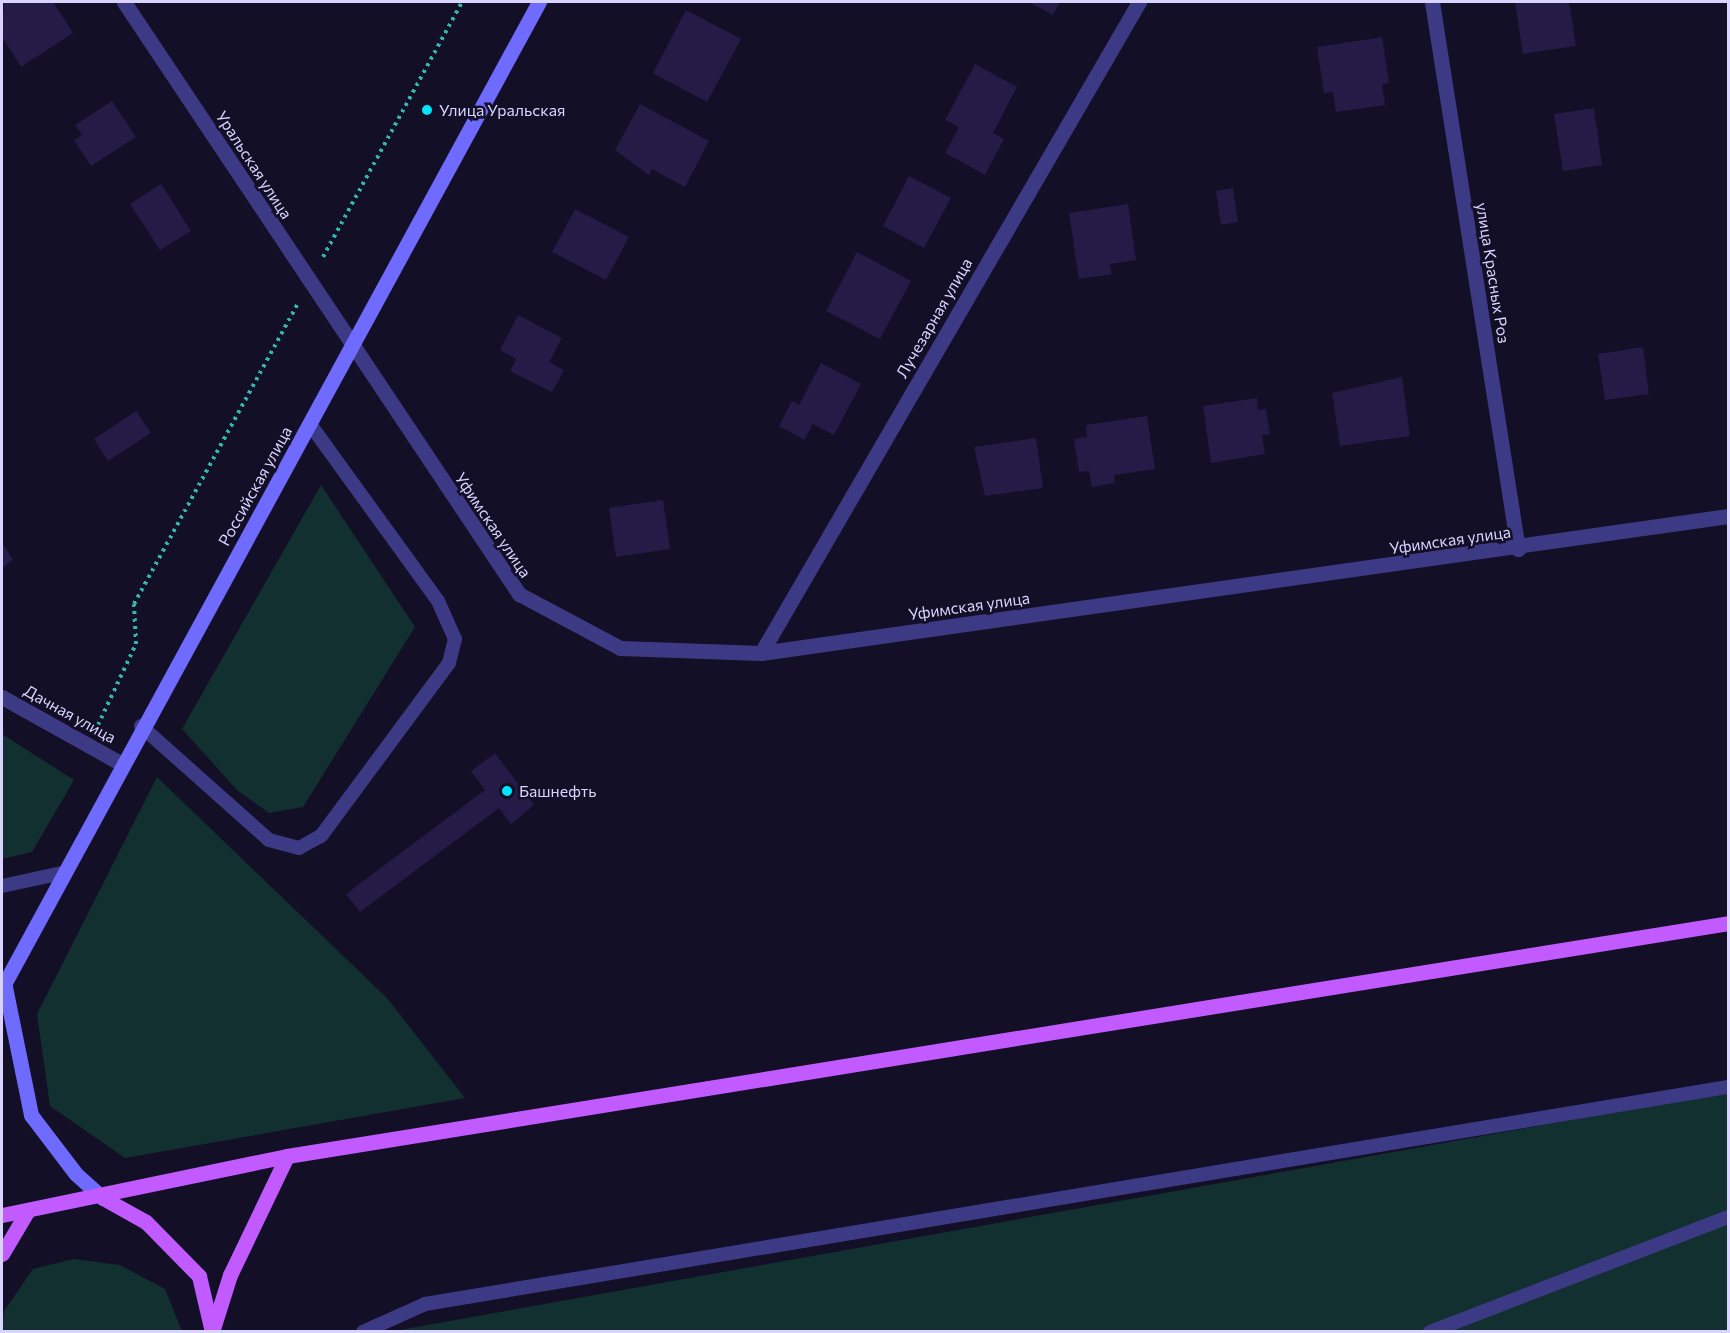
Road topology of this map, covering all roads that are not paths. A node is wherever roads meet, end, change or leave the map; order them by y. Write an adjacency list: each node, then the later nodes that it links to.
1 (124, 2): 5 (street, Уральская улица)
2 (539, 2): 5 (main road, Российская улица)
3 (1139, 2): 9 (street, Лучезарная улица)
4 (1432, 2): 8 (street, улица Красных Роз)
5 (352, 349): 6 (main road, Российская улица); 9 (street, Уфимская улица)
6 (310, 424): 11 (main road, Российская улица); 11 (lane)
7 (1728, 516): 8 (street, Уфимская улица)
8 (1518, 549): 9 (street, Уфимская улица)
9 (761, 653)
10 (2, 697): 12 (street, Дачная улица)
11 (141, 726): 12 (main road, Российская улица)
12 (120, 763): 13 (main road, Российская улица)
13 (62, 873): 14 (lane); 16 (main road, Российская улица)
14 (2, 886)
15 (1728, 923): 18 (main road)
16 (3, 985): 19 (main road)
17 (1728, 1086): 25 (lane)
18 (286, 1156): 19 (main road); 24 (main road)
19 (103, 1198): 20 (main road); 24 (main road)
20 (28, 1210): 21 (main road); 23 (main road)
21 (2, 1215)
22 (1728, 1217): 26 (lane)
23 (2, 1254)
24 (212, 1332)
25 (363, 1332)
26 (1430, 1332)

